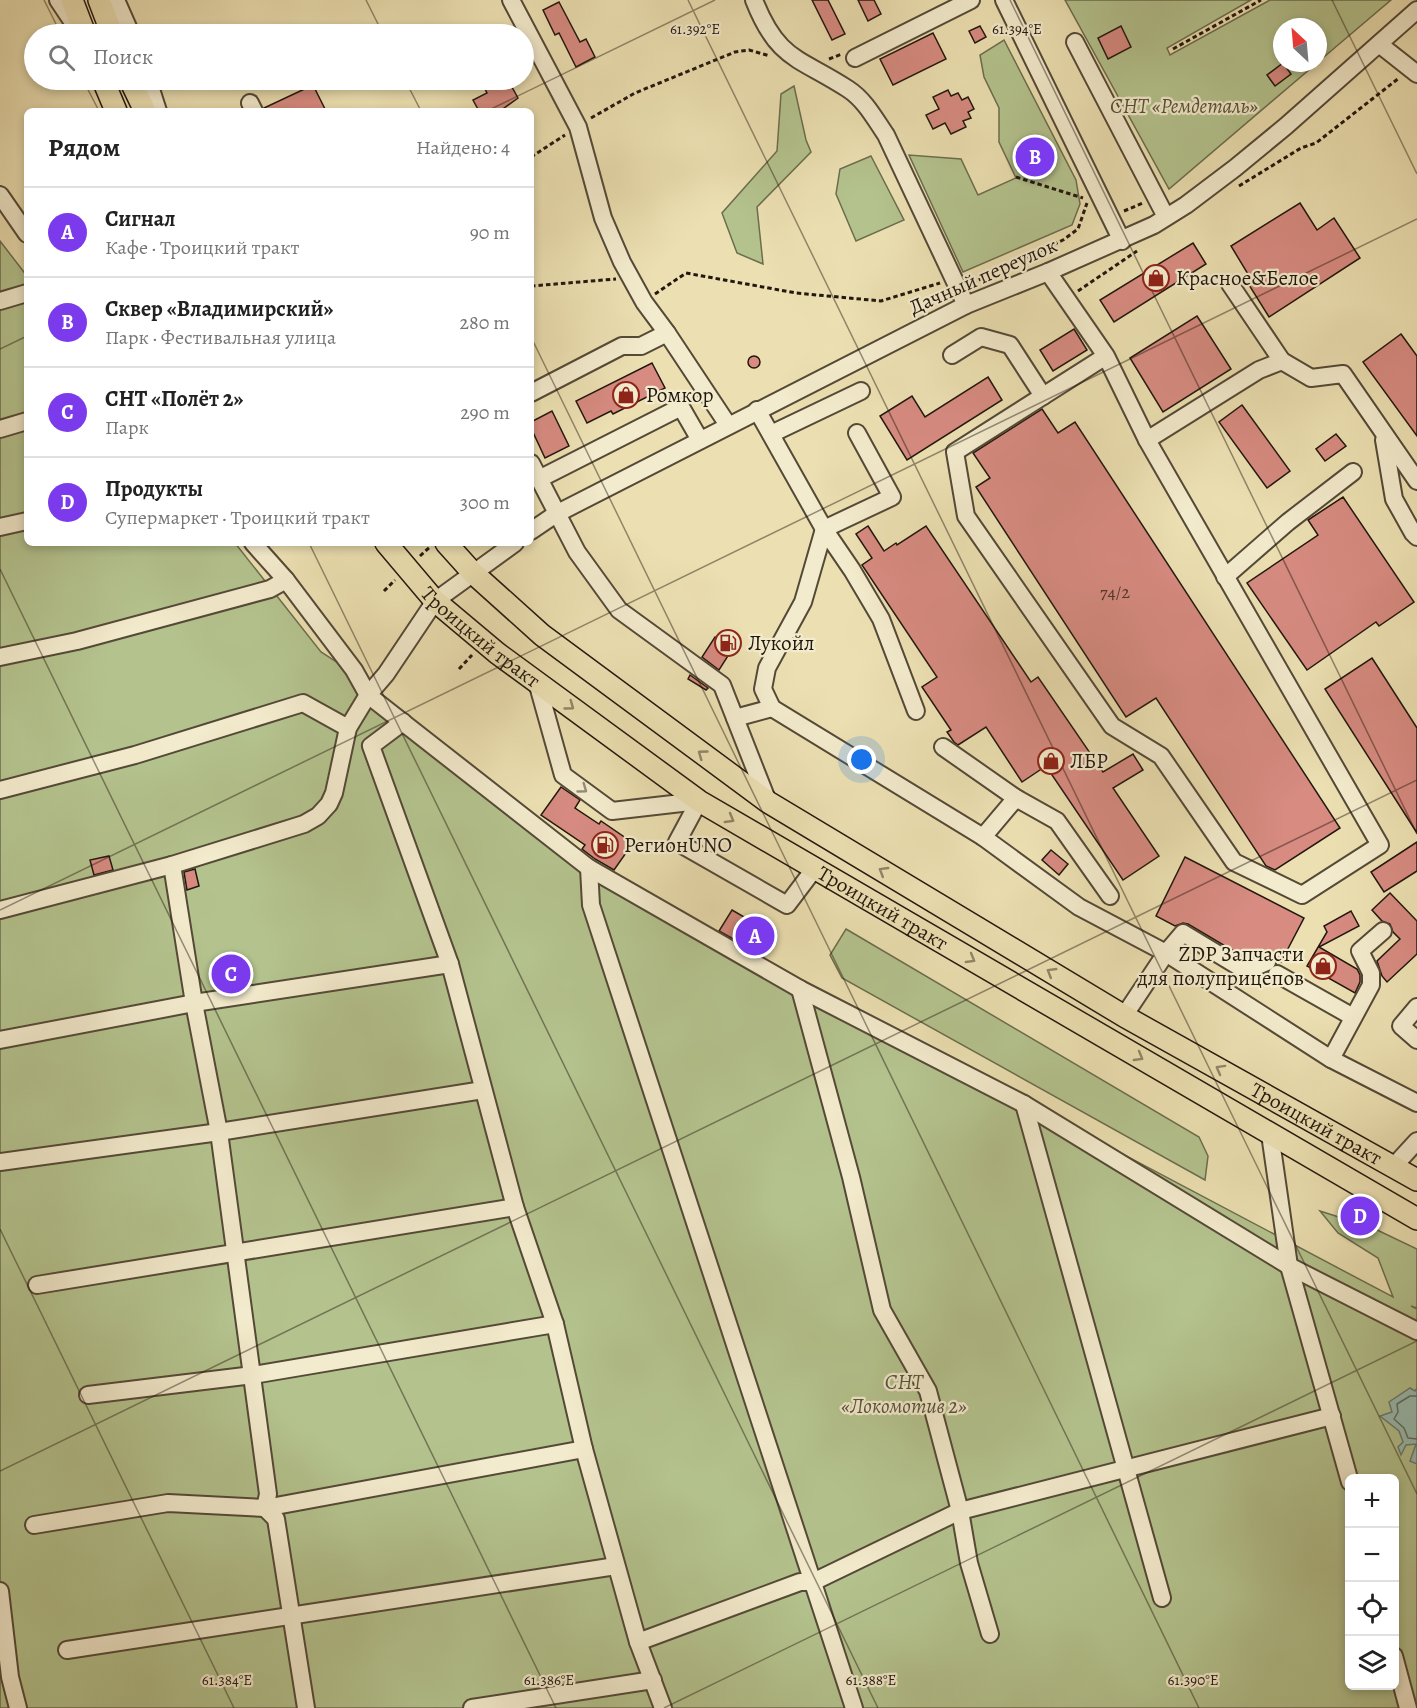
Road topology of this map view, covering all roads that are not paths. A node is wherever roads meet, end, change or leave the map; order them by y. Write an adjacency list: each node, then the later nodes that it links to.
1 (58, 0): 10 (street)
2 (72, 0): 11 (main road)
3 (99, 0): 12 (main road)
4 (116, 0): 13 (street)
5 (511, 0): 14 (street)
6 (754, 0): 34 (street)
7 (971, 0): 18 (street)
8 (1004, 0): 29 (street)
9 (1417, 9): 17 (street, Дачный переулок)
10 (76, 24)
11 (80, 24)
12 (108, 24)
13 (127, 24)
14 (524, 24)
15 (1075, 42): 27 (street)
16 (534, 44): 35 (street)
17 (1379, 44): 19 (street); 27 (street, Дачный переулок)
18 (849, 56)
19 (1417, 74)
20 (107, 90): 23 (main road)
21 (135, 90): 24 (main road)
22 (151, 90): 25 (street)
23 (115, 108)
24 (144, 108)
25 (157, 108)
26 (0, 195): 28 (street)
27 (1166, 218): 29 (street, Дачный переулок)
28 (24, 230)
29 (1122, 241): 30 (street, Дачный переулок)
30 (1048, 273): 34 (street, Дачный переулок); 37 (street)
31 (1230, 284): 38 (street)
32 (24, 294): 33 (street)
33 (0, 301)
34 (966, 304): 42 (street, Дачный переулок)
35 (667, 333): 40 (street); 44 (street)
36 (952, 355): 41 (street)
37 (1106, 356): 41 (street); 50 (street)
38 (1282, 361): 48 (street); 50 (street)
39 (861, 390): 47 (street)
40 (534, 391)
41 (1043, 396): 66 (street)
42 (757, 410): 44 (street, Дачный переулок); 47 (street)
43 (24, 422): 45 (street)
44 (728, 425): 49 (street, Дачный переулок)
45 (0, 429)
46 (857, 433): 59 (street)
47 (771, 434): 59 (street)
48 (1383, 434): 54 (street); 60 (street)
49 (700, 440): 53 (street); 55 (street, Дачный переулок)
50 (1148, 440): 66 (street)
51 (534, 470): 53 (street)
52 (1353, 472): 66 (street)
53 (539, 479): 55 (street)
54 (1417, 481)
55 (556, 514): 57 (street, Дачный переулок); 74 (street)
56 (24, 522): 58 (street)
57 (534, 523)
58 (0, 527)
59 (824, 529): 72 (street); 73 (street)
60 (1417, 537)
61 (256, 546): 67 (street)
62 (389, 546): 68 (main road, Троицкий тракт)
63 (449, 546): 65 (main road, Троицкий тракт)
64 (511, 546): 65 (street)
65 (473, 573): 68 (street); 81 (main road, Троицкий тракт, one-way to 65)
66 (1225, 577)
67 (286, 580): 69 (street); 71 (street)
68 (435, 601): 70 (main road, Троицкий тракт); 71 (street)
69 (0, 657)
70 (537, 682): 80 (main road, Троицкий тракт, one-way to 80); 80 (street, one-way to 80)
71 (368, 695): 75 (street); 76 (street)
72 (772, 708): 74 (street); 82 (street)
73 (916, 711)
74 (735, 718): 81 (street)
75 (403, 722): 84 (street); 90 (street)
76 (348, 729): 78 (street); 83 (street)
77 (943, 747): 79 (street)
78 (0, 790)
79 (1016, 798): 82 (street); 86 (street)
80 (699, 801): 85 (main road, Троицкий тракт, one-way to 85); 85 (street)
81 (768, 802): 94 (main road, Троицкий тракт, one-way to 81)
82 (983, 837): 89 (street)
83 (172, 865): 87 (street); 92 (street)
84 (589, 868): 91 (street); 125 (street)
85 (815, 868): 103 (main road, Троицкий тракт, one-way to 103)
86 (1110, 896)
87 (0, 910)
88 (1383, 931): 95 (street)
89 (1166, 953): 94 (street); 95 (street); 98 (street)
90 (450, 964): 92 (street); 99 (street)
91 (800, 989): 101 (street); 122 (street)
92 (194, 1003): 96 (street); 102 (street)
93 (1417, 1007): 97 (street)
94 (1124, 1016): 106 (main road, Троицкий тракт, one-way to 94)
95 (1353, 1017): 98 (street)
96 (0, 1040)
97 (1417, 1040)
98 (1331, 1059): 100 (street)
99 (483, 1090): 102 (street); 108 (street)
100 (1417, 1103)
101 (1024, 1104): 111 (street); 119 (street)
102 (219, 1132): 105 (street); 110 (street)
103 (1270, 1134): 109 (main road, Троицкий тракт); 111 (street)
104 (1417, 1141): 106 (street)
105 (0, 1162)
106 (1394, 1167): 107 (main road, Троицкий тракт)
107 (1417, 1180)
108 (514, 1207): 110 (street); 113 (street)
109 (1417, 1219)
110 (235, 1252): 112 (street); 115 (street)
111 (1289, 1266): 114 (street); 117 (street)
112 (37, 1285)
113 (555, 1324): 115 (street); 118 (street)
114 (1417, 1331)
115 (253, 1375): 116 (street); 121 (street)
116 (88, 1395)
117 (1332, 1416): 119 (street); 120 (street)
118 (584, 1449): 121 (street); 124 (street)
119 (1126, 1470): 122 (street); 127 (street)
120 (1348, 1474)
121 (265, 1508): 123 (street); 128 (street)
122 (960, 1511): 125 (street); 129 (street)
123 (34, 1525)
124 (616, 1566): 128 (street); 130 (street)
125 (813, 1582): 130 (street); 138 (street)
126 (0, 1591): 134 (street)
127 (1162, 1598)
128 (292, 1616): 131 (street); 135 (street)
129 (990, 1634)
130 (638, 1642): 133 (street)
131 (67, 1650)
132 (1399, 1672): 139 (street)
133 (653, 1680): 136 (street); 137 (street)
134 (18, 1708)
135 (306, 1708)
136 (472, 1708)
137 (663, 1708)
138 (854, 1708)
139 (1408, 1708)

